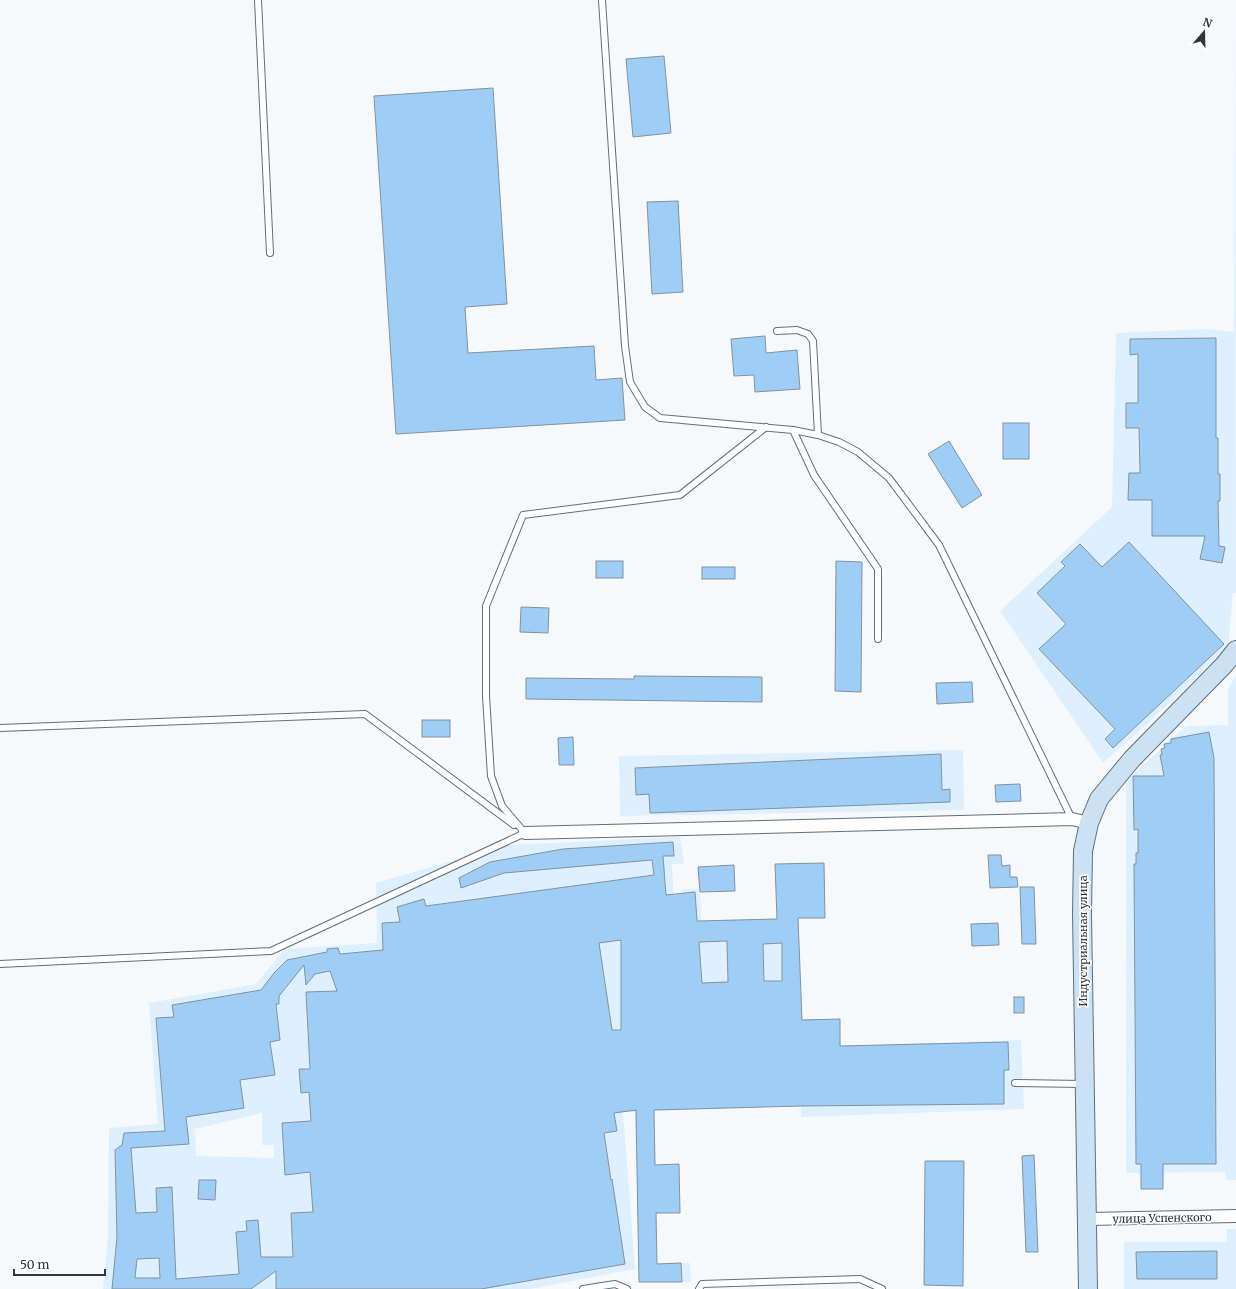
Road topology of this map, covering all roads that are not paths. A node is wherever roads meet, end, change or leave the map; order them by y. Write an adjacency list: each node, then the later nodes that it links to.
1 (258, 0): 3 (lane)
2 (602, 0): 5 (lane)
3 (270, 253)
4 (777, 331): 7 (lane)
5 (766, 427): 6 (lane); 12 (lane)
6 (793, 430): 7 (lane); 8 (lane)
7 (818, 435): 11 (lane)
8 (878, 639)
9 (1236, 650): 11 (street, Индустриальная улица)
10 (0, 728): 12 (lane)
11 (1080, 821): 12 (street); 15 (street, Индустриальная улица)
12 (525, 833): 13 (lane)
13 (0, 964)
14 (1015, 1084): 15 (lane)
15 (1085, 1084): 17 (street, Индустриальная улица)
16 (1236, 1216): 17 (street, улица Успенского)
17 (1088, 1219): 22 (street, Индустриальная улица)
18 (583, 1289): 19 (lane)
19 (627, 1289)
20 (699, 1289): 21 (lane)
21 (882, 1289)
22 (1088, 1289)

